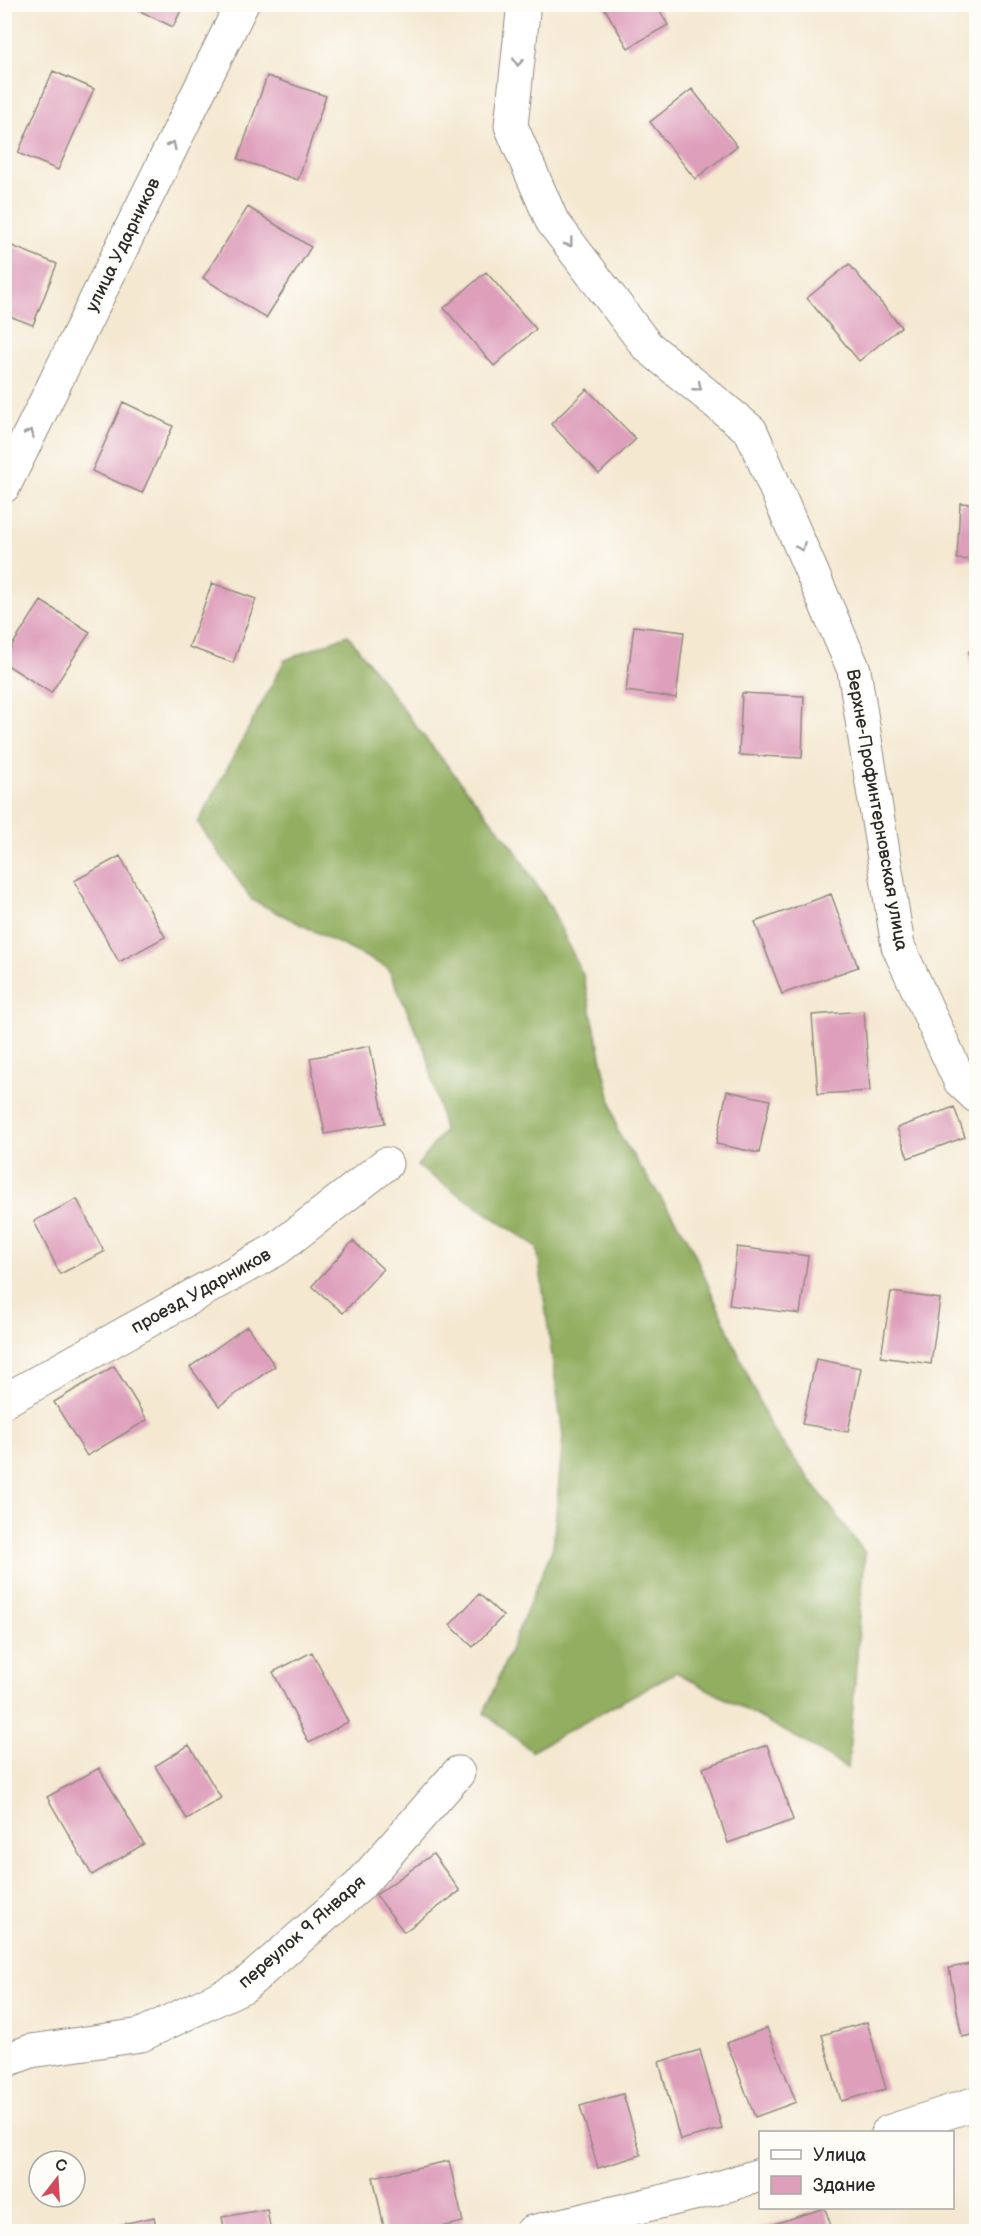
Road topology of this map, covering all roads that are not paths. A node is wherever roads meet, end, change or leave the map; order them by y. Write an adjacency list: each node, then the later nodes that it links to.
1 (242, 4): 3 (street, улица Ударников, one-way to 1)
2 (521, 4): 4 (street, Верхне-Профинтерновская улица, one-way to 4)
3 (4, 486)
4 (976, 1096)
5 (386, 1164): 6 (street, проезд Ударников)
6 (4, 1401)
7 (458, 1773): 8 (street, переулок 9 Января)
8 (4, 2061)
9 (976, 2103): 10 (street)
10 (894, 2131)
11 (759, 2175): 12 (street)
12 (532, 2232)

